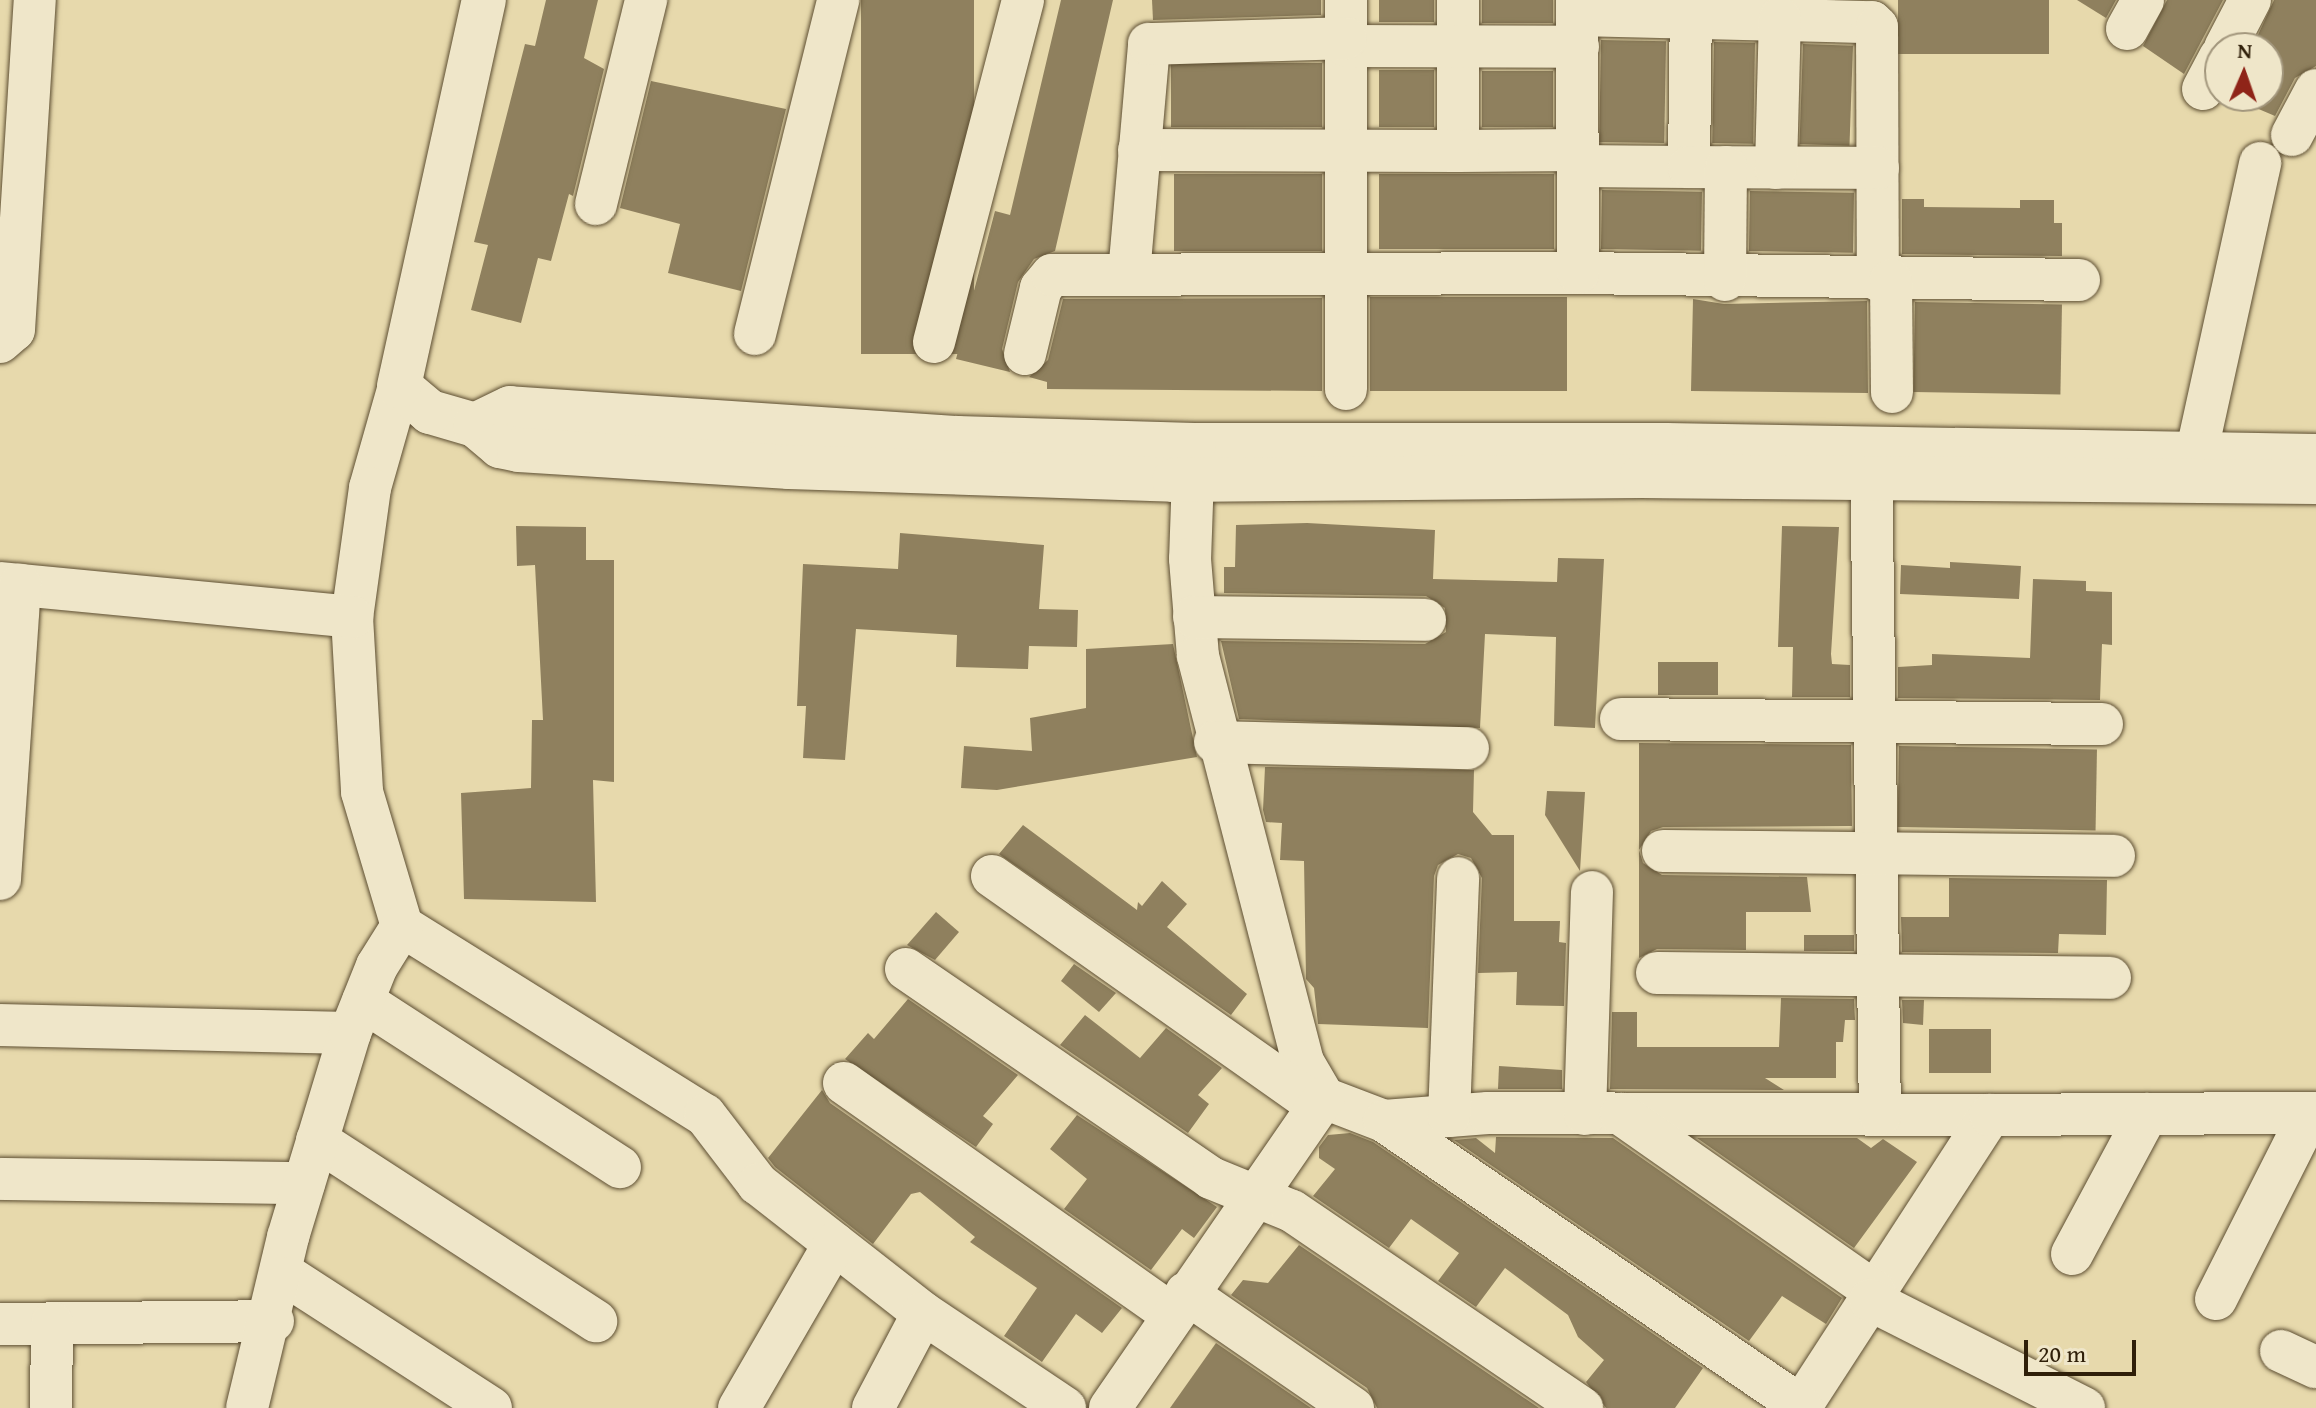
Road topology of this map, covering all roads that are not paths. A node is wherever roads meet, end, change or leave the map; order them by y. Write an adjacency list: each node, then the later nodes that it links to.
1 (35, 0): 14 (street)
2 (484, 0): 36 (street)
3 (646, 0): 25 (street)
4 (838, 0): 32 (street)
5 (1023, 0): 34 (street)
6 (1458, 0): 13 (street)
7 (2250, 0): 12 (street)
8 (1691, 9): 9 (street); 10 (street); 22 (street)
9 (1805, 12): 23 (street); 24 (street)
10 (1577, 21): 13 (street); 20 (street)
11 (1346, 28): 13 (street); 17 (street); 18 (street)
12 (2233, 32)
13 (1458, 46): 19 (street)
14 (16, 52): 33 (street)
15 (2316, 90): 16 (street)
16 (2292, 135)
17 (1346, 148): 18 (street); 19 (street); 26 (street)
18 (1139, 150): 28 (street)
19 (1458, 151): 20 (street)
20 (1578, 158): 22 (street); 27 (street)
21 (2260, 163): 39 (street)
22 (1708, 167): 23 (street); 29 (street)
23 (1776, 168): 24 (street)
24 (1878, 168): 30 (street)
25 (596, 204)
26 (1346, 273): 27 (street); 28 (street); 37 (street)
27 (1578, 273): 29 (street)
28 (1129, 274): 35 (street)
29 (1725, 280): 30 (street)
30 (1884, 280): 31 (street); 38 (street)
31 (2079, 280)
32 (755, 334)
33 (0, 342)
34 (934, 342)
35 (1025, 354)
36 (399, 386): 41 (street); 44 (street)
37 (1346, 389)
38 (1892, 392)
39 (2196, 455): 40 (street); 42 (street)
40 (2315, 457): 42 (street)
41 (1193, 462): 42 (street); 45 (street)
42 (1871, 463): 48 (street)
43 (10, 584): 44 (street); 57 (street)
44 (352, 617): 59 (street)
45 (1194, 617): 46 (street); 50 (street)
46 (1425, 620)
47 (1621, 719): 48 (street)
48 (1875, 721): 49 (street); 53 (street)
49 (2102, 724)
50 (1215, 742): 51 (street); 67 (street)
51 (1468, 748)
52 (1663, 851): 53 (street)
53 (1877, 854): 54 (street); 62 (street)
54 (2114, 856)
55 (992, 876): 67 (street)
56 (1458, 878): 73 (street)
57 (0, 879)
58 (1592, 892): 69 (street)
59 (402, 926): 64 (street); 80 (street)
60 (906, 969): 79 (street)
61 (1657, 973): 62 (street)
62 (1878, 977): 63 (street); 71 (street)
63 (2110, 978)
64 (356, 1017): 65 (street); 75 (street); 76 (street)
65 (0, 1025)
66 (844, 1083): 85 (street)
67 (1321, 1102): 74 (street); 79 (street)
68 (2313, 1113): 70 (street); 84 (street)
69 (1603, 1114): 71 (street); 73 (street); 83 (street)
70 (2147, 1114): 72 (street); 81 (street)
71 (1880, 1115): 72 (street)
72 (1990, 1115): 83 (street)
73 (1449, 1116): 74 (street)
74 (1384, 1121): 93 (street)
75 (317, 1140): 78 (street); 88 (street)
76 (620, 1167)
77 (0, 1179): 78 (street)
78 (304, 1183): 82 (street)
79 (1252, 1194): 85 (street); 101 (street)
80 (834, 1244): 86 (street); 96 (street)
81 (2072, 1254)
82 (281, 1272): 87 (street); 95 (street)
83 (1873, 1296): 93 (street); 102 (street)
84 (2216, 1299)
85 (1179, 1304): 99 (street); 100 (street)
86 (923, 1313): 91 (street); 97 (street)
87 (273, 1321): 89 (street); 92 (street)
88 (596, 1321)
89 (52, 1323): 90 (street); 94 (street)
90 (0, 1324)
91 (1020, 1395): 98 (street)
92 (249, 1407)
93 (1800, 1407)
94 (51, 1408)
95 (491, 1408)
96 (739, 1408)
97 (873, 1408)
98 (1065, 1408)
99 (1110, 1408)
100 (1353, 1408)
101 (1582, 1408)
102 (2084, 1408)

